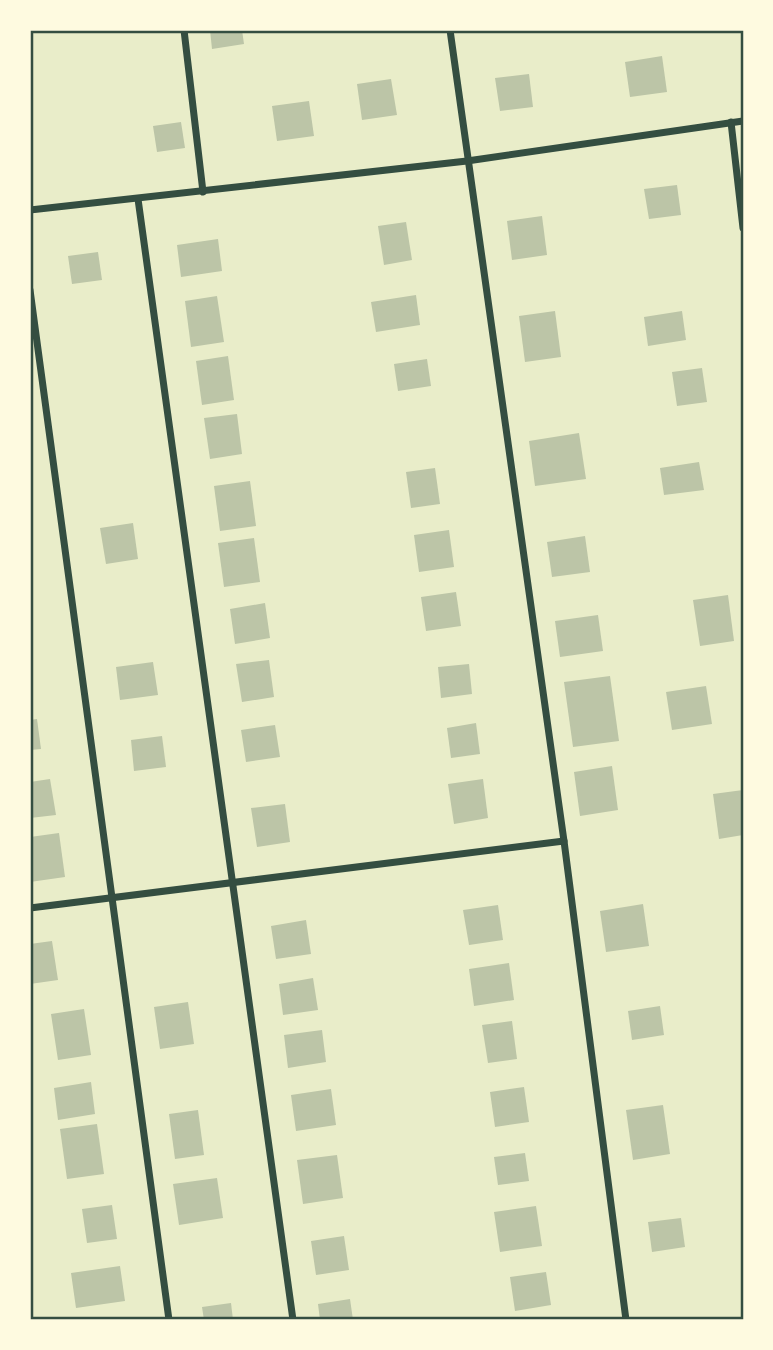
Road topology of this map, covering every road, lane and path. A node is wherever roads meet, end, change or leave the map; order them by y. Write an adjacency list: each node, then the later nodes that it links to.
1 (184, 30): 6 (street)
2 (450, 30): 5 (street)
3 (743, 121): 4 (street)
4 (731, 122): 5 (street); 9 (street)
5 (467, 161): 6 (street); 11 (street)
6 (203, 192): 7 (street)
7 (138, 199): 8 (street); 12 (street)
8 (30, 210)
9 (743, 228)
10 (30, 290): 13 (street)
11 (564, 841): 12 (street); 17 (street)
12 (233, 883): 13 (street); 16 (street)
13 (112, 898): 14 (street); 15 (street)
14 (30, 908)
15 (169, 1320)
16 (293, 1320)
17 (626, 1320)

